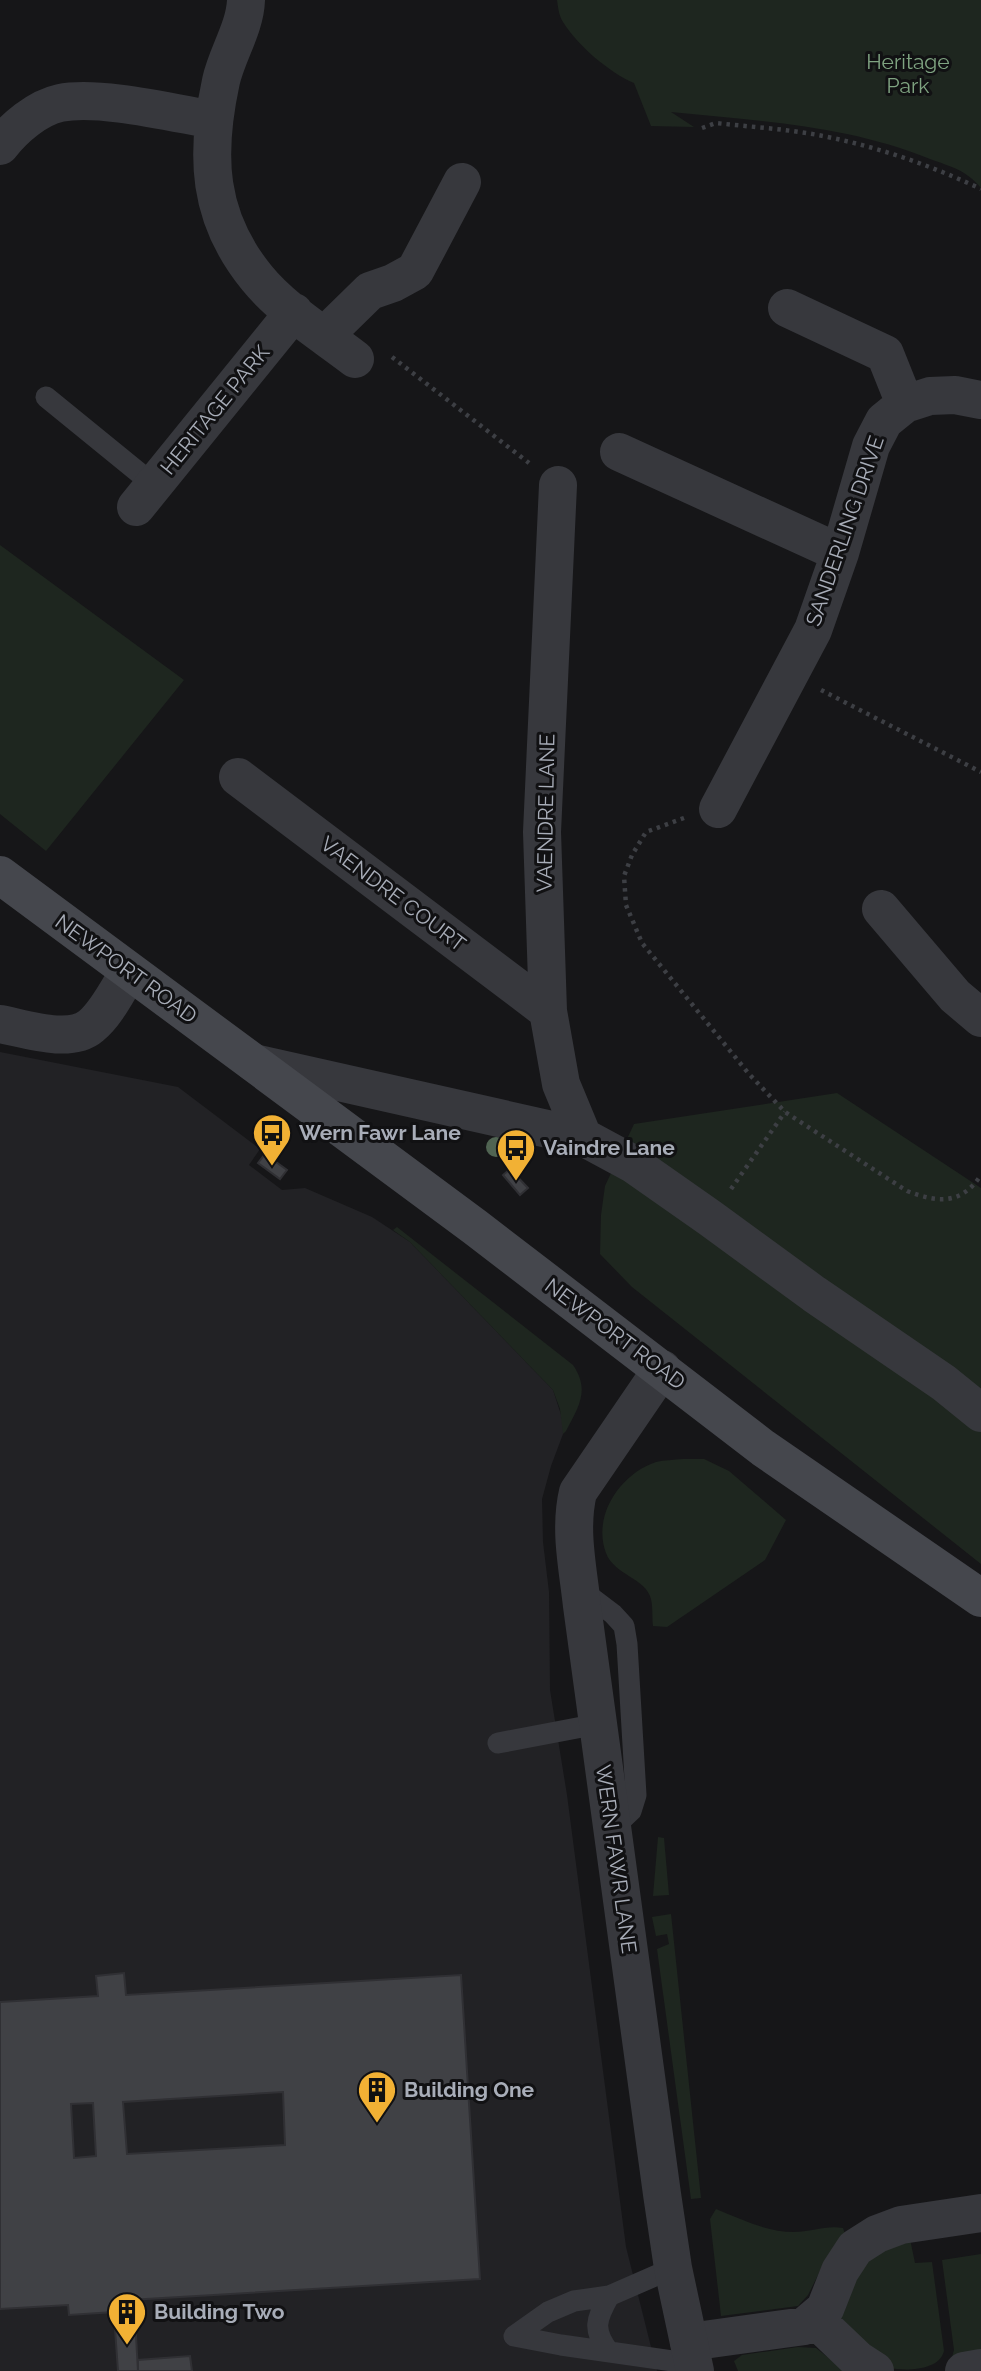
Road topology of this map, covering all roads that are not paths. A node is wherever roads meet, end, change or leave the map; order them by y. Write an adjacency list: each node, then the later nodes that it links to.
1 (246, 0): 2 (street)
2 (214, 120): 3 (street); 6 (street)
3 (1, 143)
4 (462, 182): 7 (street)
5 (787, 307): 11 (street)
6 (294, 312): 7 (street); 14 (street, HERITAGE PARK)
7 (332, 327): 8 (street)
8 (355, 359)
9 (46, 397): 14 (lane)
10 (981, 400): 11 (street)
11 (905, 404): 15 (street, SANDERLING DRIVE)
12 (619, 452): 15 (street)
13 (558, 485): 21 (street, VAENDRE LANE)
14 (145, 496)
15 (841, 553): 17 (street, SANDERLING DRIVE)
16 (238, 777): 21 (street, VAENDRE COURT)
17 (719, 809)
18 (0, 875): 20 (main road, NEWPORT ROAD)
19 (881, 909): 22 (street)
20 (129, 972): 23 (street); 24 (main road, NEWPORT ROAD)
21 (548, 1012): 25 (street, VAENDRE LANE)
22 (981, 1018)
23 (0, 1024)
24 (254, 1063): 25 (street, NEWPORT ROAD); 26 (main road, NEWPORT ROAD)
25 (583, 1137): 27 (street, NEWPORT ROAD)
26 (662, 1369): 28 (street, WERN FAWR LANE); 29 (main road, NEWPORT ROAD)
27 (981, 1413)
28 (580, 1589): 30 (street, WERN FAWR LANE); 32 (lane)
29 (981, 1598)
30 (598, 1724): 31 (lane); 32 (street, WERN FAWR LANE)
31 (498, 1743)
32 (612, 1829): 34 (street, WERN FAWR LANE)
33 (981, 2213): 36 (street)
34 (673, 2268): 35 (lane); 38 (street, WERN FAWR LANE)
35 (609, 2296): 37 (lane); 37 (lane)
36 (815, 2319): 38 (street); 40 (street)
37 (609, 2352): 38 (lane)
38 (693, 2359)
39 (981, 2368): 41 (street)
40 (875, 2371)
41 (964, 2371)

